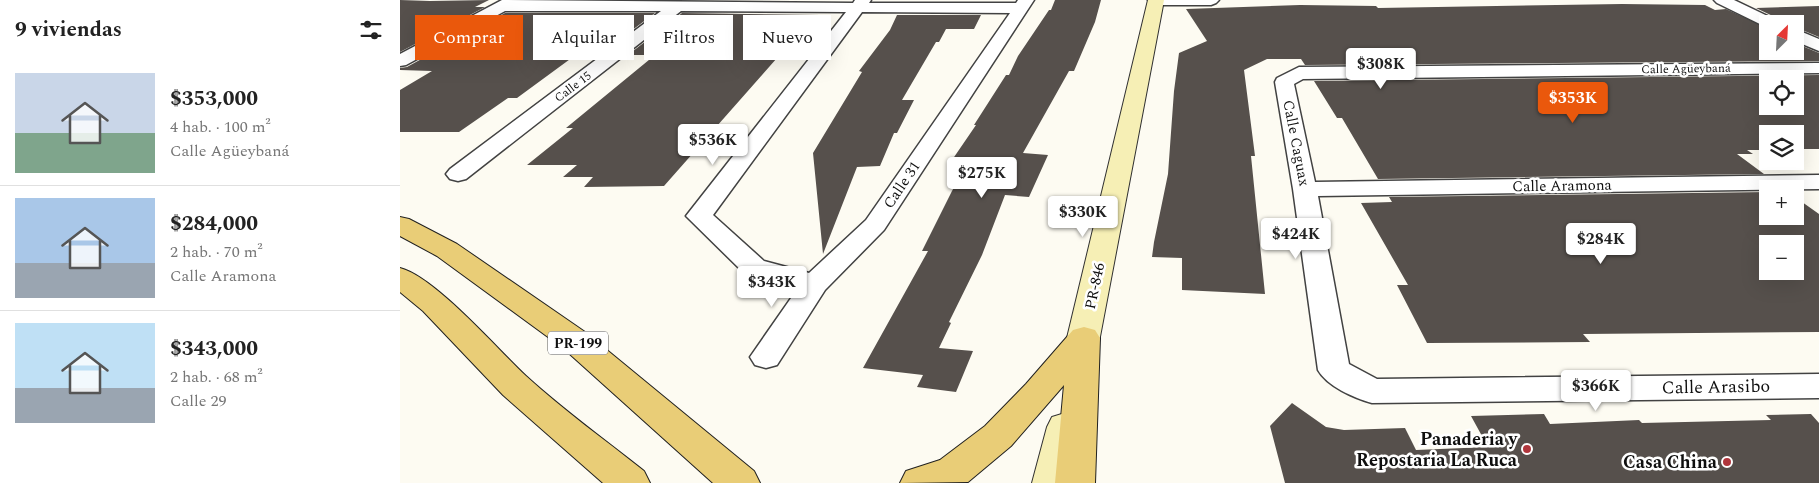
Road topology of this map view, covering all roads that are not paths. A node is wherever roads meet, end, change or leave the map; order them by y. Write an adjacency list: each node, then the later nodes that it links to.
1 (1156, 0): 2 (street); 20 (street, PR-846 / PR-846)
2 (1211, 0)
3 (1722, 0): 8 (street)
4 (508, 3): 5 (street); 11 (street)
5 (683, 3): 6 (street); 14 (street, Calle 15)
6 (861, 3): 7 (street); 19 (street)
7 (1024, 4): 19 (street, Calle 31)
8 (1759, 18)
9 (1804, 38): 10 (street)
10 (1819, 46)
11 (400, 61)
12 (1819, 68): 13 (street, Calle Agüeybaná)
13 (1284, 82): 16 (street, Calle Caguax)
14 (458, 174)
15 (1819, 182): 16 (street, Calle Aramona)
16 (1305, 189): 23 (street, Calle Caguax)
17 (400, 225): 25 (main road, PR-199)
18 (400, 277): 24 (main road)
19 (816, 284): 21 (street, Calle 31)
20 (1084, 338): 26 (main road); 27 (street, PR-846 / PR-846); 28 (main road)
21 (766, 358)
22 (1819, 386): 23 (street, Calle Arasibo)
23 (1372, 391)
24 (630, 483)
25 (740, 483)
26 (920, 483)
27 (1052, 483)
28 (1075, 483)

